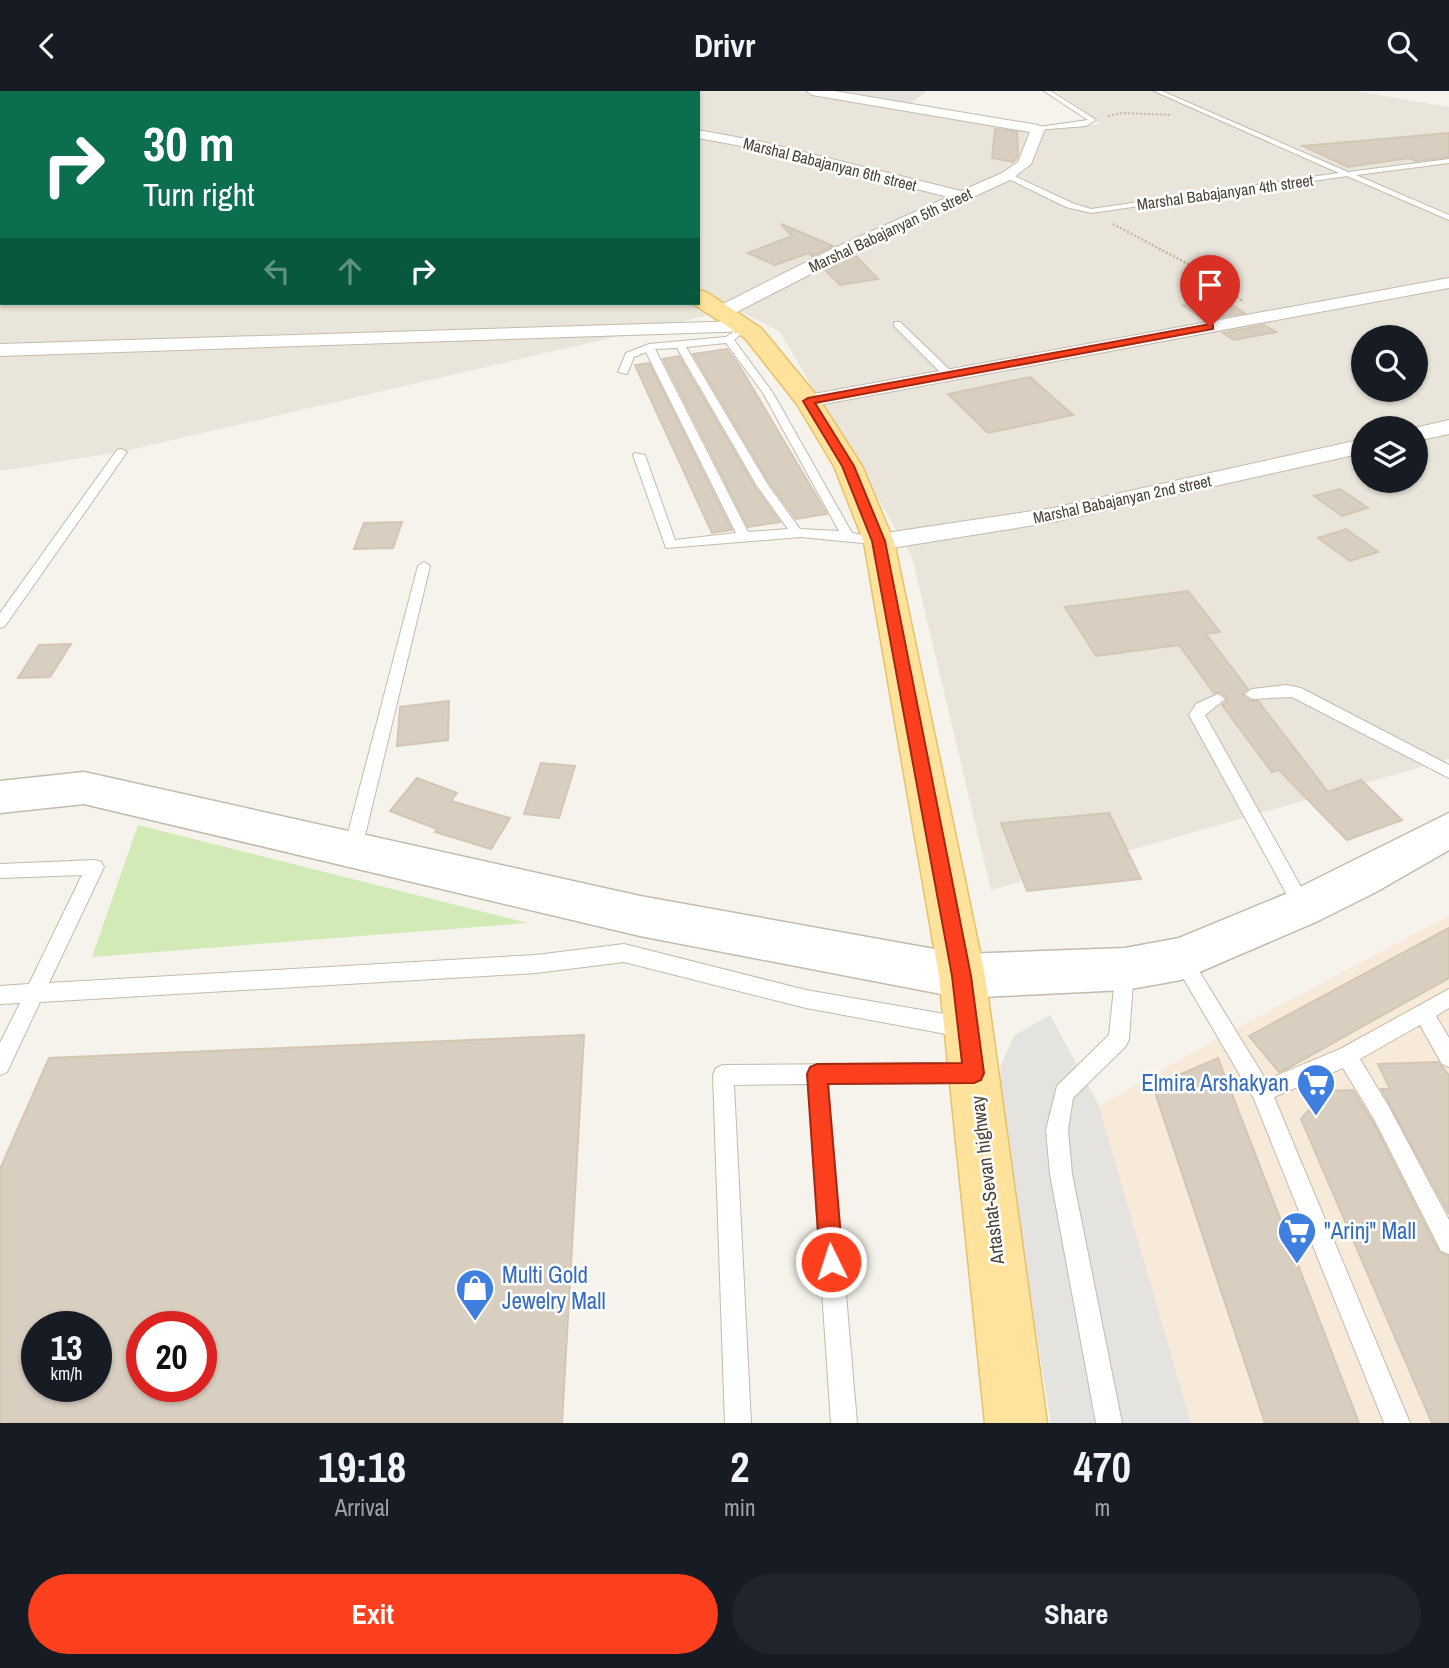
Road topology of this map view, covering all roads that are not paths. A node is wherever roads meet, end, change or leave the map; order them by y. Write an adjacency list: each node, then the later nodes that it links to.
1 (812, 91): 4 (street)
2 (1047, 91): 4 (lane)
3 (1157, 91): 7 (lane)
4 (1038, 129): 8 (street, Marshal Babajanyan 5th street)
5 (700, 134): 9 (street, Marshal Babajanyan 6th street)
6 (1449, 161): 7 (lane, Marshal Babajanyan 4th street)
7 (1353, 175): 8 (lane, Marshal Babajanyan 4th street); 10 (lane)
8 (1007, 176): 9 (street, Marshal Babajanyan 5th street)
9 (961, 196): 12 (street, Marshal Babajanyan 5th street)
10 (1449, 218)
11 (1449, 283): 18 (street)
12 (723, 319): 14 (lane); 16 (street); 19 (main road, Artashat-Sevan highway); 26 (lane)
13 (897, 324): 18 (lane)
14 (680, 345): 15 (lane); 25 (lane)
15 (649, 347): 17 (lane); 27 (lane)
16 (0, 351)
17 (623, 372)
18 (949, 375): 19 (street)
19 (808, 401): 28 (main road, Artashat-Sevan highway)
20 (1449, 427): 21 (street)
21 (1428, 431)
22 (1351, 449): 28 (street, Marshal Babajanyan 2nd street)
23 (121, 451): 30 (lane)
24 (639, 455): 27 (lane)
25 (797, 533): 26 (lane); 27 (lane)
26 (846, 533): 28 (lane)
27 (743, 535)
28 (879, 541): 41 (main road, Artashat-Sevan highway)
29 (424, 566): 36 (lane)
30 (0, 623)
31 (1252, 694): 33 (lane)
32 (1218, 699): 38 (lane)
33 (1449, 772)
34 (0, 797): 36 (street)
35 (1449, 830): 38 (street)
36 (353, 848): 41 (street)
37 (0, 871): 42 (lane)
38 (1303, 908): 39 (street)
39 (1181, 959): 40 (street); 51 (lane)
40 (1125, 969): 41 (street); 56 (lane)
41 (962, 976): 46 (main road, Artashat-Sevan highway)
42 (34, 993): 43 (lane); 46 (lane); 49 (lane)
43 (0, 995)
44 (1449, 998): 45 (lane)
45 (1424, 1013): 47 (lane); 48 (lane)
46 (971, 1051): 50 (lane); 55 (main road, Artashat-Sevan highway)
47 (1347, 1056): 51 (lane); 52 (lane)
48 (1449, 1058)
49 (0, 1065)
50 (817, 1074): 53 (lane); 54 (lane)
51 (1262, 1092): 57 (lane)
52 (1449, 1243)
53 (738, 1423)
54 (844, 1423)
55 (1016, 1423)
56 (1109, 1423)
57 (1397, 1423)

